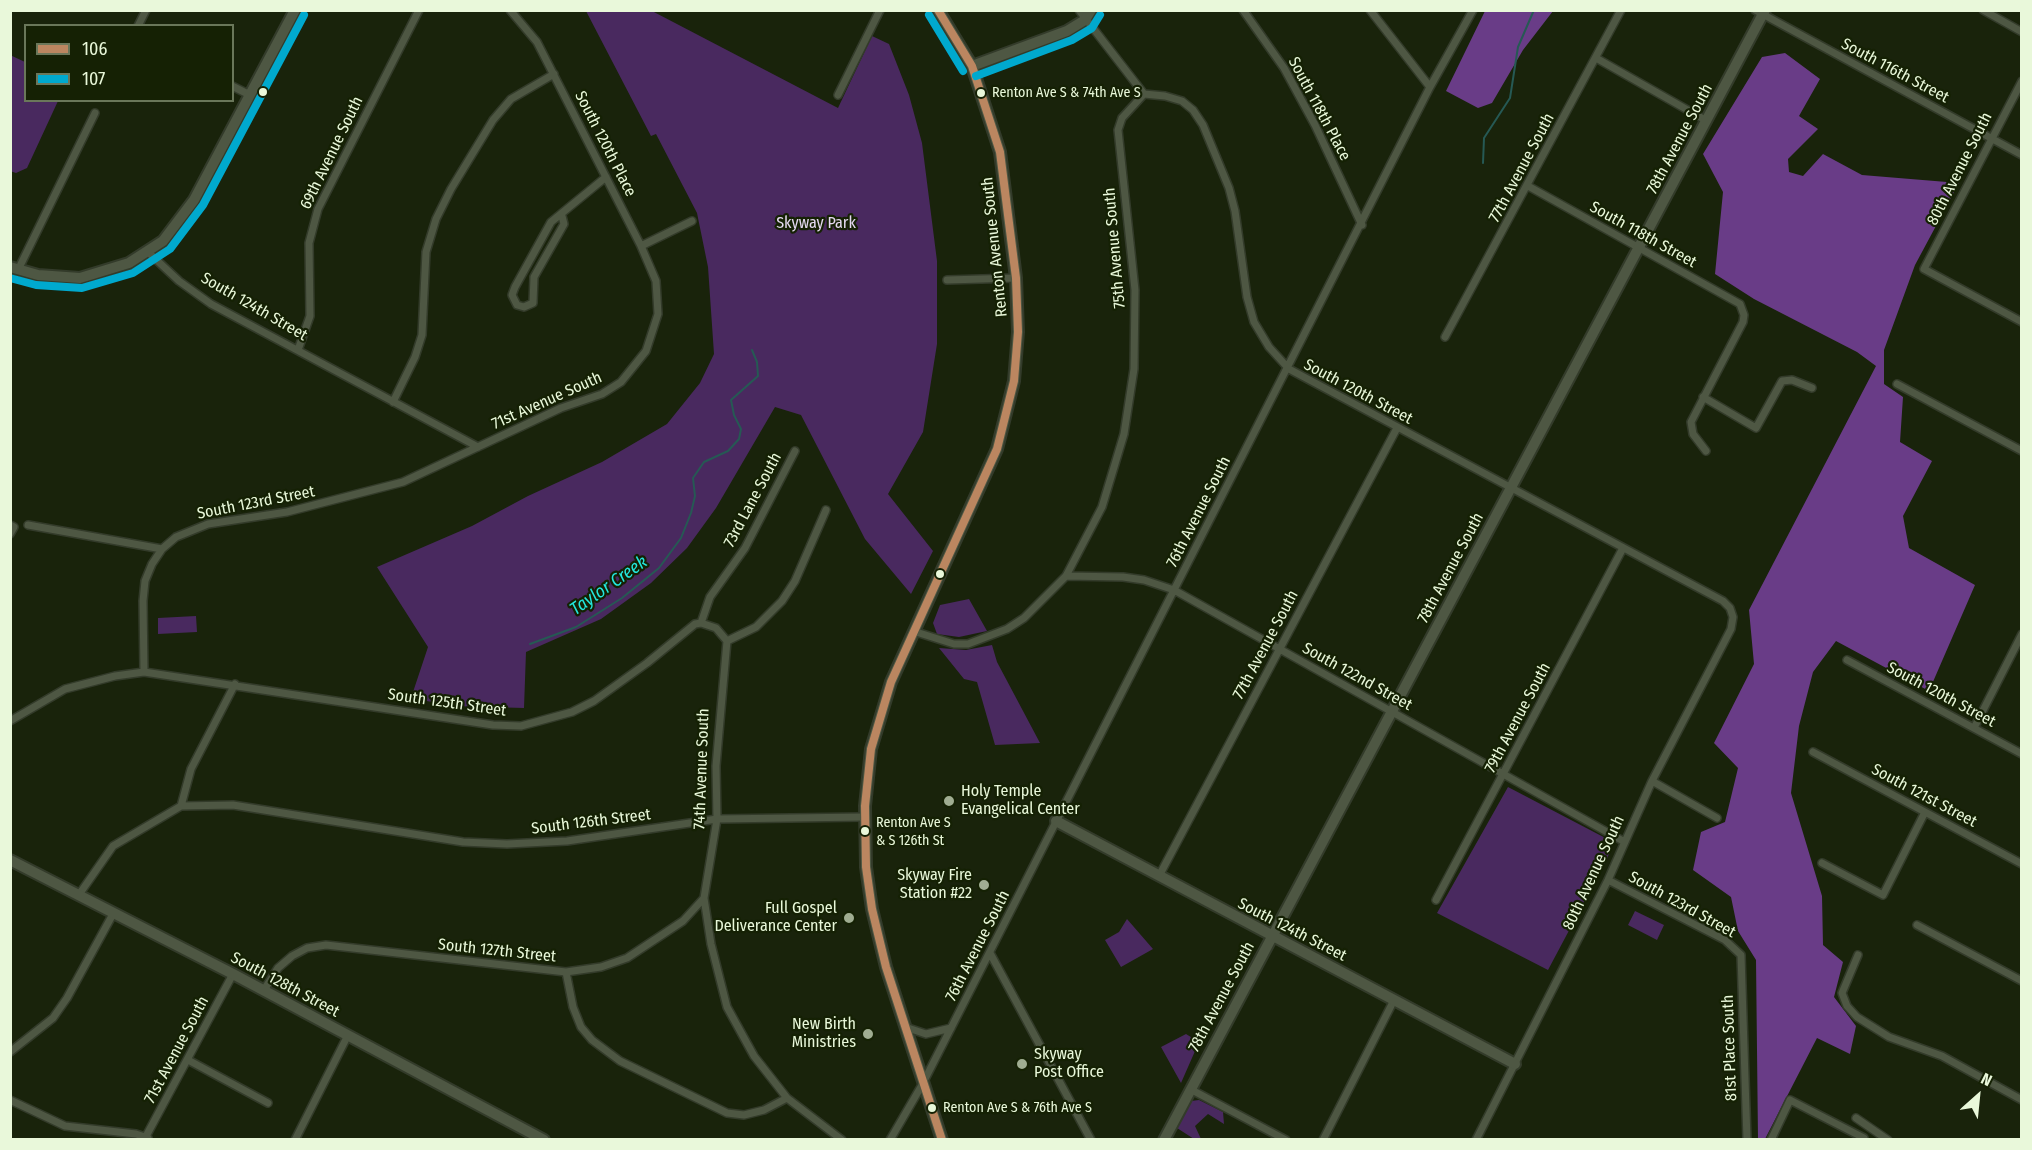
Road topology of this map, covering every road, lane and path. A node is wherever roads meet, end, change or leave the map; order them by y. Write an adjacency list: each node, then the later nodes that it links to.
1 (146, 10): 14 (street)
2 (295, 10): 23 (street)
3 (419, 10): 42 (street, 69th Avenue South)
4 (510, 10): 18 (street, South 120th Place)
5 (880, 10): 24 (street)
6 (938, 10): 17 (street, Renton Avenue South)
7 (1243, 10): 33 (street, South 118th Place)
8 (1370, 10): 21 (street)
9 (1473, 10): 21 (street, 76th Avenue South)
10 (1621, 10): 16 (street, 77th Avenue South)
11 (1983, 10): 15 (street)
12 (1761, 12): 26 (street, 78th Avenue South); 27 (street, South 116th Street)
13 (1085, 14): 17 (street); 22 (street)
14 (139, 24)
15 (2022, 32)
16 (1596, 58): 26 (street); 30 (street, 77th Avenue South)
17 (972, 66): 38 (street, Renton Avenue South)
18 (554, 74): 29 (street, South 120th Place); 47 (street)
19 (2022, 81): 27 (street, 80th Avenue South)
20 (234, 87): 23 (street)
21 (1430, 87): 33 (street, 76th Avenue South)
22 (1144, 94): 43 (street, South 120th Street); 60 (street, 75th Avenue South)
23 (250, 95): 36 (street)
24 (838, 95)
25 (95, 113): 37 (street)
26 (1707, 121): 35 (street, 78th Avenue South)
27 (1990, 138): 28 (street, South 116th Street); 40 (street, 80th Avenue South)
28 (2022, 155)
29 (606, 177): 31 (street); 34 (street, South 120th Place)
30 (1528, 186): 35 (street, South 118th Street); 41 (street, 77th Avenue South)
31 (562, 216): 31 (street)
32 (692, 221): 34 (street)
33 (1362, 225): 43 (street, 76th Avenue South)
34 (640, 246): 49 (street, 71st Avenue South)
35 (1639, 248): 46 (street, South 118th Street); 53 (street, 78th Avenue South)
36 (148, 252): 37 (street); 42 (street, South 124th Street)
37 (14, 268)
38 (1016, 278): 39 (street); 64 (street, Renton Avenue South)
39 (947, 280)
40 (2022, 322)
41 (1445, 337)
42 (298, 350): 47 (street, South 124th Street)
43 (1288, 369): 48 (street, South 120th Street); 61 (street, 76th Avenue South)
44 (1897, 384): 51 (street)
45 (1812, 388): 46 (street)
46 (1703, 397): 52 (street)
47 (393, 402): 49 (street, South 124th Street)
48 (1397, 428): 53 (street, South 120th Street); 67 (street, 77th Avenue South)
49 (478, 447): 59 (street, South 123rd Street)
50 (795, 451): 63 (street, 73rd Lane South)
51 (2022, 451)
52 (1706, 452)
53 (1509, 489): 58 (street, South 120th Street); 71 (street, 78th Avenue South)
54 (826, 510): 66 (street)
55 (10, 525): 57 (street)
56 (27, 525): 59 (street)
57 (10, 534)
58 (1623, 548): 62 (street, South 120th Street); 76 (street, 79th Avenue South)
59 (162, 549): 69 (street, South 123rd Street)
60 (1066, 576): 61 (street, South 122nd Street); 64 (street, 75th Avenue South)
61 (1174, 590): 67 (street, South 122nd Street); 83 (street, 76th Avenue South)
62 (1733, 617): 77 (street, 80th Avenue South)
63 (701, 623): 66 (street); 70 (street, South 125th Street)
64 (912, 630): 80 (street, Renton Avenue South)
65 (2022, 634): 73 (street)
66 (727, 641): 82 (street, 74th Avenue South)
67 (1279, 649): 71 (street, South 122nd Street); 88 (street, 77th Avenue South)
68 (1847, 660): 73 (street, South 120th Street)
69 (144, 672): 70 (street, South 125th Street); 72 (street)
70 (235, 684): 78 (street)
71 (1391, 711): 76 (street, South 122nd Street); 95 (street, 78th Avenue South)
72 (10, 721)
73 (1974, 728): 75 (street, South 120th Street)
74 (1813, 752): 79 (street, South 121st Street)
75 (2022, 754)
76 (1504, 774): 84 (street, South 122nd Street); 92 (street, 79th Avenue South)
77 (1652, 781): 81 (street); 84 (street, 80th Avenue South)
78 (181, 806): 82 (street, South 126th Street); 90 (street)
79 (1925, 812): 86 (street); 87 (street, South 121st Street)
80 (864, 817): 82 (street, South 126th Street); 104 (street, Renton Avenue South)
81 (1717, 818)
82 (717, 819): 91 (street, 74th Avenue South)
83 (1056, 821): 88 (street, South 124th Street); 96 (street, 76th Avenue South)
84 (1623, 842): 89 (street, 80th Avenue South)
85 (10, 860): 90 (street, South 128th Street)
86 (1822, 863)
87 (2022, 864)
88 (1159, 876): 95 (street, South 124th Street)
89 (1608, 880): 97 (street, South 123rd Street); 109 (street, 80th Avenue South)
90 (78, 896): 93 (street, South 128th Street)
91 (704, 898): 99 (street); 112 (street, 74th Avenue South)
92 (1436, 900)
93 (113, 914): 100 (street, South 128th Street); 107 (street)
94 (1917, 925): 101 (street)
95 (1271, 937): 103 (street, South 124th Street); 111 (street, 78th Avenue South)
96 (990, 953): 105 (street, 76th Avenue South); 124 (street)
97 (1741, 955): 129 (street, 81st Place South)
98 (1858, 955): 114 (street)
99 (566, 972): 102 (street, South 127th Street); 112 (street, South 127th Street)
100 (233, 974): 102 (street, South 128th Street); 108 (street, 71st Avenue South)
101 (2022, 981)
102 (264, 990): 106 (street, South 128th Street)
103 (1394, 1000): 109 (street, South 124th Street); 127 (street)
104 (904, 1026): 105 (street); 110 (street, Renton Avenue South)
105 (951, 1028): 110 (street, 76th Avenue South)
106 (348, 1035): 119 (street); 120 (street, South 128th Street)
107 (10, 1052)
108 (188, 1060): 115 (street); 118 (street, 71st Avenue South)
109 (1515, 1064): 128 (street, 80th Avenue South)
110 (922, 1086): 122 (street, 76th Avenue South); 123 (street, Renton Avenue South)
111 (1190, 1089): 125 (street, 78th Avenue South); 126 (street)
112 (787, 1098): 121 (street)
113 (10, 1100): 118 (street)
114 (2022, 1100)
115 (268, 1103)
116 (1856, 1118): 131 (street)
117 (1864, 1138): 130 (street)
118 (146, 1139)
119 (295, 1140)
120 (544, 1140)
121 (842, 1140)
122 (891, 1140)
123 (942, 1140)
124 (1091, 1140)
125 (1164, 1140)
126 (1286, 1140)
127 (1323, 1140)
128 (1476, 1140)
129 (1747, 1140)
130 (1771, 1140)
131 (1888, 1140)

